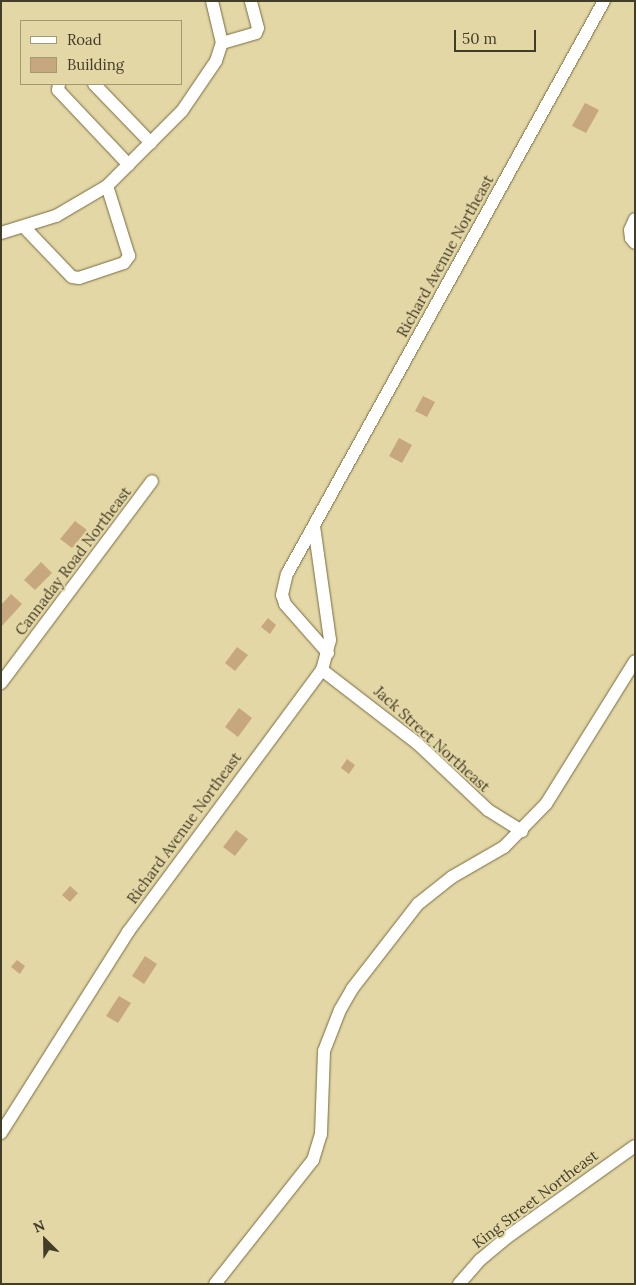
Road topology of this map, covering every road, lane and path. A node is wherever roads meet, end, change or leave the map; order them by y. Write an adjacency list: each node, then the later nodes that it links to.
1 (212, 1): 4 (street)
2 (250, 1): 4 (street)
3 (604, 1): 15 (street, Richard Avenue Northeast)
4 (222, 43): 7 (street)
5 (59, 85): 8 (street)
6 (95, 85): 7 (street)
7 (151, 144): 8 (street)
8 (129, 165): 9 (street)
9 (107, 186): 11 (street); 11 (street)
10 (635, 219): 13 (street)
11 (24, 226): 12 (street)
12 (1, 233)
13 (635, 242)
14 (152, 481): 19 (street, Cannaday Road Northeast)
15 (314, 526): 16 (street, Richard Avenue Northeast); 16 (street, Richard Avenue Northeast)
16 (328, 654): 18 (street, Richard Avenue Northeast)
17 (635, 661): 20 (street)
18 (322, 670): 20 (street, Jack Street Northeast); 21 (street, Richard Avenue Northeast)
19 (1, 683)
20 (522, 831): 23 (street)
21 (1, 1133)
22 (635, 1146): 24 (street, King Street Northeast)
23 (215, 1284)
24 (459, 1284)

